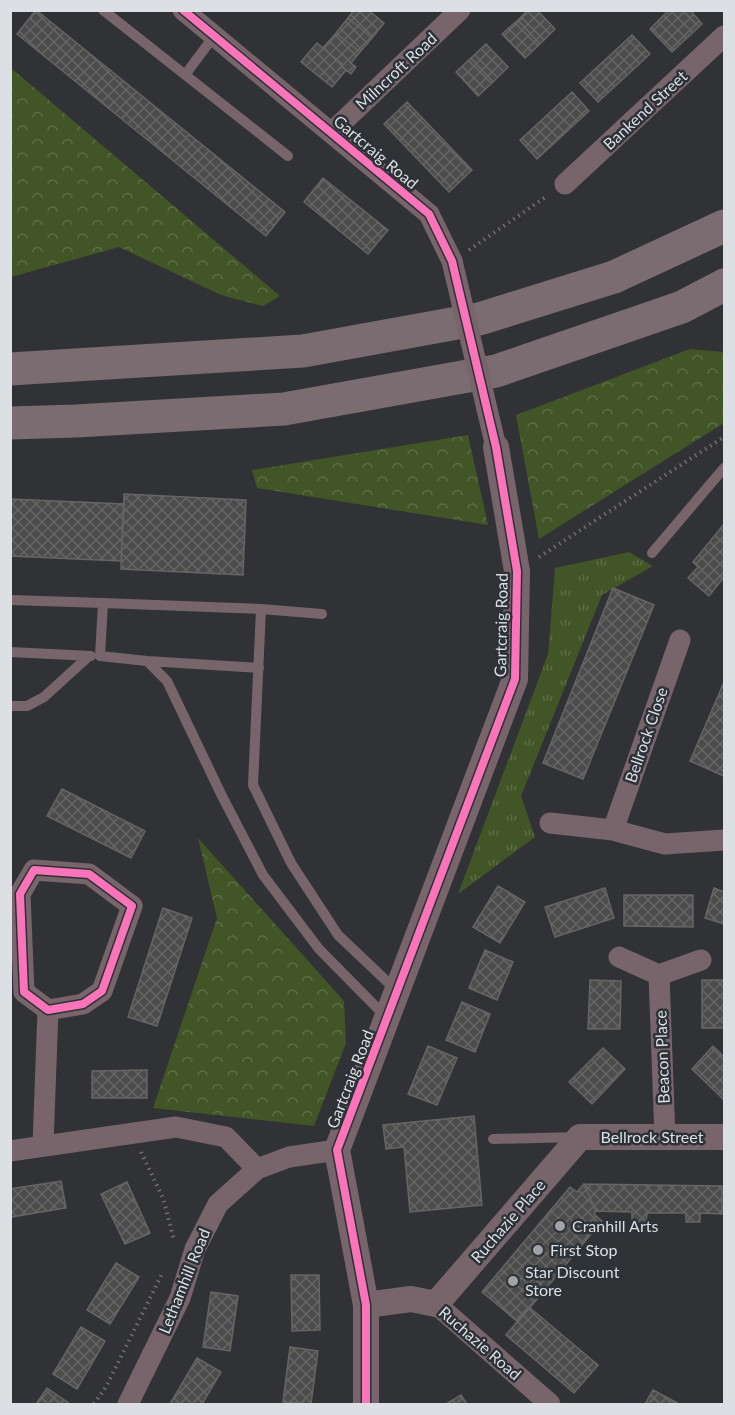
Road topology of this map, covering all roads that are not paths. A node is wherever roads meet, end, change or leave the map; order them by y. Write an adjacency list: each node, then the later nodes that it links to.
1 (103, 10): 6 (lane)
2 (183, 10): 4 (street, Gartcraig Road)
3 (460, 10): 7 (street, Milncroft Road)
4 (214, 36): 6 (lane); 7 (street, Gartcraig Road)
5 (724, 36): 9 (street, Bankend Street)
6 (185, 75): 8 (lane)
7 (332, 132): 14 (street, Gartcraig Road, bridge)
8 (288, 156)
9 (565, 184)
10 (724, 226): 12 (highway)
11 (724, 285): 13 (highway)
12 (10, 369)
13 (10, 423)
14 (496, 447): 34 (street, Gartcraig Road)
15 (724, 468): 16 (lane)
16 (652, 553)
17 (10, 600): 18 (lane)
18 (103, 603): 19 (lane); 24 (lane)
19 (261, 609): 20 (lane); 26 (lane)
20 (322, 614)
21 (680, 640): 29 (street, Bellrock Close)
22 (10, 652): 23 (lane)
23 (89, 656): 24 (lane); 27 (lane)
24 (100, 656): 25 (lane)
25 (147, 661): 26 (lane); 36 (lane)
26 (259, 668): 34 (lane)
27 (10, 706)
28 (550, 823): 29 (street)
29 (613, 830): 30 (street)
30 (724, 840)
31 (619, 957): 33 (street)
32 (701, 960): 33 (street)
33 (660, 975): 39 (street, Beacon Place)
34 (398, 992): 36 (street, Gartcraig Road)
35 (48, 1010): 35 (street); 41 (street)
36 (387, 1018): 42 (street, Gartcraig Road)
37 (580, 1137): 39 (street, Bellrock Street); 40 (lane); 45 (street, Ruchazie Place)
38 (724, 1137): 39 (street, Bellrock Street)
39 (665, 1138)
40 (494, 1139)
41 (43, 1145): 43 (street); 44 (street)
42 (337, 1150): 44 (street, Lethamhill Road); 46 (street, Gartcraig Road)
43 (10, 1151)
44 (257, 1169): 47 (street, Lethamhill Road)
45 (436, 1304): 46 (street, Ruchazie Road); 49 (street, Ruchazie Road)
46 (366, 1305): 48 (street, Gartcraig Road)
47 (128, 1404)
48 (366, 1404)
49 (550, 1404)

